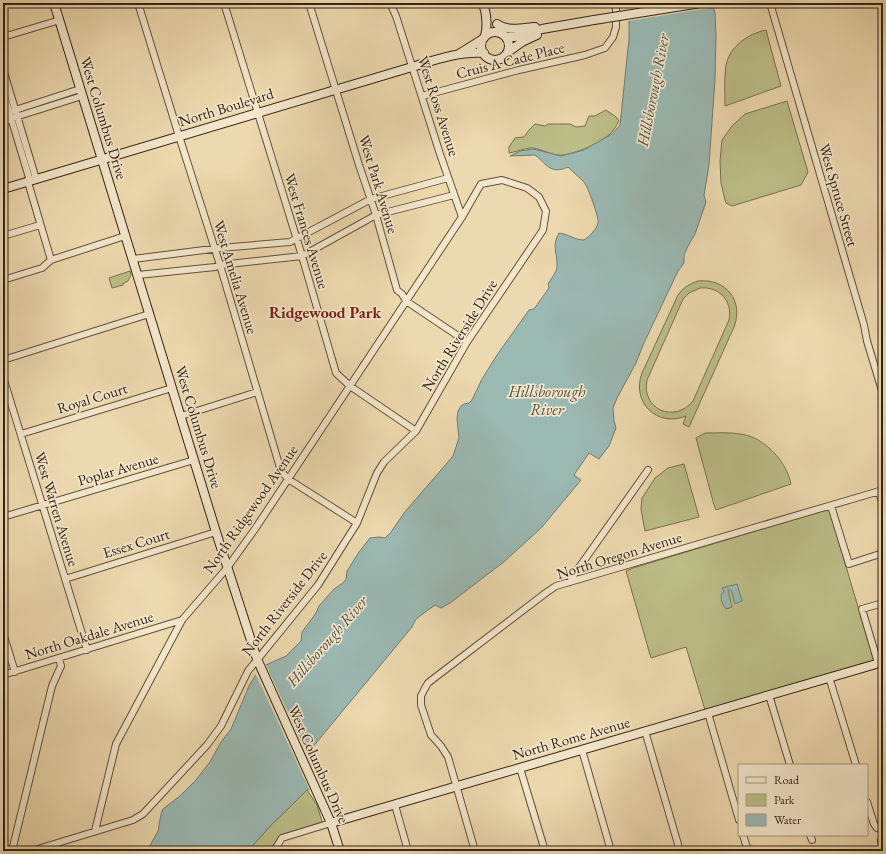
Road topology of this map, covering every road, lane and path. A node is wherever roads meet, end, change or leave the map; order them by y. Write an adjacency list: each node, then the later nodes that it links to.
1 (138, 3): 29 (street, West Amelia Avenue)
2 (224, 3): 26 (street, West Frances Avenue)
3 (310, 3): 22 (street, West Park Avenue)
4 (390, 3): 20 (street, West Ross Avenue)
5 (483, 3): 10 (street)
6 (616, 3): 25 (street, Cruis A Cade Place)
7 (701, 3): 13 (street, bridge)
8 (770, 3): 58 (street, West Spruce Street)
9 (57, 4): 11 (street, West Columbus Drive)
10 (486, 12): 12 (street); 16 (street)
11 (60, 20): 15 (street); 24 (street, West Columbus Drive)
12 (497, 24): 13 (street); 14 (street)
13 (550, 28): 14 (street); 17 (street)
14 (505, 36): 16 (street); 17 (street)
15 (3, 37)
16 (484, 37): 18 (street); 19 (street, North Boulevard)
17 (508, 52): 18 (street)
18 (484, 53): 19 (street, North Boulevard)
19 (457, 54): 20 (street, North Boulevard)
20 (412, 67): 22 (street, North Boulevard); 25 (street, West Ross Avenue)
21 (3, 69): 27 (street)
22 (336, 89): 26 (street, North Boulevard); 36 (street, West Park Avenue)
23 (3, 91): 27 (street)
24 (81, 93): 27 (street); 30 (street, West Columbus Drive)
25 (422, 96): 31 (street, West Ross Avenue)
26 (257, 112): 29 (street, North Boulevard); 42 (street, West Frances Avenue)
27 (11, 114): 28 (street); 32 (street)
28 (3, 121)
29 (178, 136): 30 (street, North Boulevard); 43 (street, West Amelia Avenue)
30 (102, 159): 32 (street, North Boulevard); 41 (street, West Columbus Drive)
31 (448, 178): 35 (street, West Ross Avenue); 36 (street)
32 (31, 181): 34 (street, North Boulevard); 39 (street)
33 (527, 188): 38 (street, North Ridgewood Avenue); 52 (street, North Riverside Drive)
34 (3, 189)
35 (454, 195): 37 (street); 38 (street, West Ross Avenue)
36 (371, 199): 37 (street, West Park Avenue); 42 (street)
37 (376, 215): 44 (street); 50 (street, West Park Avenue)
38 (462, 217): 50 (street, North Ridgewood Avenue)
39 (40, 225): 40 (street); 46 (street)
40 (3, 236)
41 (125, 236): 45 (street, West Columbus Drive); 46 (street)
42 (297, 239): 43 (street); 44 (street, West Frances Avenue)
43 (214, 249): 45 (street); 47 (street, West Amelia Avenue)
44 (302, 256): 47 (street); 55 (street, West Frances Avenue)
45 (133, 259): 48 (street, West Columbus Drive)
46 (51, 260): 49 (street)
47 (220, 265): 48 (street); 57 (street, West Amelia Avenue)
48 (138, 275): 51 (street, West Columbus Drive)
49 (3, 280)
50 (406, 301): 52 (street, West Park Avenue); 55 (street, North Ridgewood Avenue)
51 (149, 314): 53 (street); 56 (street, West Columbus Drive)
52 (467, 342): 60 (street, North Riverside Drive)
53 (3, 360)
54 (3, 377): 61 (street, West Warren Avenue)
55 (350, 386): 60 (street, West Frances Avenue); 64 (street, North Ridgewood Avenue)
56 (172, 388): 59 (street, West Columbus Drive); 61 (street, Royal Court)
57 (257, 392): 59 (street); 64 (street, West Amelia Avenue)
58 (883, 394)
59 (181, 416): 62 (street, West Columbus Drive)
60 (416, 431): 70 (street, North Riverside Drive)
61 (21, 434): 66 (street, West Warren Avenue)
62 (194, 460): 66 (street, Poplar Avenue); 71 (street, West Columbus Drive)
63 (648, 470): 75 (street)
64 (288, 479): 70 (street, West Amelia Avenue); 73 (street, North Ridgewood Avenue)
65 (881, 491): 67 (street); 68 (street, North Oregon Avenue)
66 (42, 505): 69 (street, Poplar Avenue); 74 (street, West Warren Avenue)
67 (883, 505)
68 (831, 506): 72 (street); 75 (street, North Oregon Avenue)
69 (3, 517)
70 (357, 522): 81 (street, North Riverside Drive)
71 (216, 532): 73 (street, West Columbus Drive); 74 (street, Essex Court)
72 (883, 553)
73 (227, 568): 77 (street, North Ridgewood Avenue); 81 (street, West Columbus Drive)
74 (65, 579): 79 (street, West Warren Avenue)
75 (570, 582): 93 (street, North Oregon Avenue)
76 (883, 603): 82 (street)
77 (182, 620): 79 (street, North Oakdale Avenue); 99 (street, North Ridgewood Avenue)
78 (3, 632): 83 (street)
79 (86, 650): 80 (street, North Oakdale Avenue)
80 (60, 658): 83 (street, North Oakdale Avenue); 103 (street)
81 (257, 659): 97 (street, West Columbus Drive); 99 (street, North Riverside Drive)
82 (880, 662): 85 (street, North Rome Avenue)
83 (15, 672): 84 (street, North Oakdale Avenue)
84 (3, 675)
85 (829, 677): 86 (street, North Rome Avenue); 91 (street)
86 (769, 695): 87 (street, North Rome Avenue); 90 (street)
87 (708, 713): 88 (street, North Rome Avenue); 96 (street)
88 (645, 732): 89 (street, North Rome Avenue); 111 (street)
89 (582, 750): 92 (street, North Rome Avenue); 110 (street)
90 (790, 764)
91 (856, 764)
92 (520, 768): 93 (street, North Rome Avenue); 109 (street)
93 (456, 786): 94 (street, North Rome Avenue); 108 (street, North Oregon Avenue)
94 (395, 805): 97 (street, North Rome Avenue); 107 (street)
95 (868, 805): 98 (street)
96 (738, 817)
97 (331, 823): 105 (street, North Rome Avenue); 106 (street, West Columbus Drive)
98 (880, 829)
99 (95, 831): 104 (street)
100 (743, 836): 112 (street)
101 (880, 841): 102 (street)
102 (883, 850)
103 (12, 851)
104 (31, 851)
105 (274, 851)
106 (340, 851)
107 (408, 851)
108 (476, 851)
109 (545, 851)
110 (611, 851)
111 (680, 851)
112 (748, 851)

